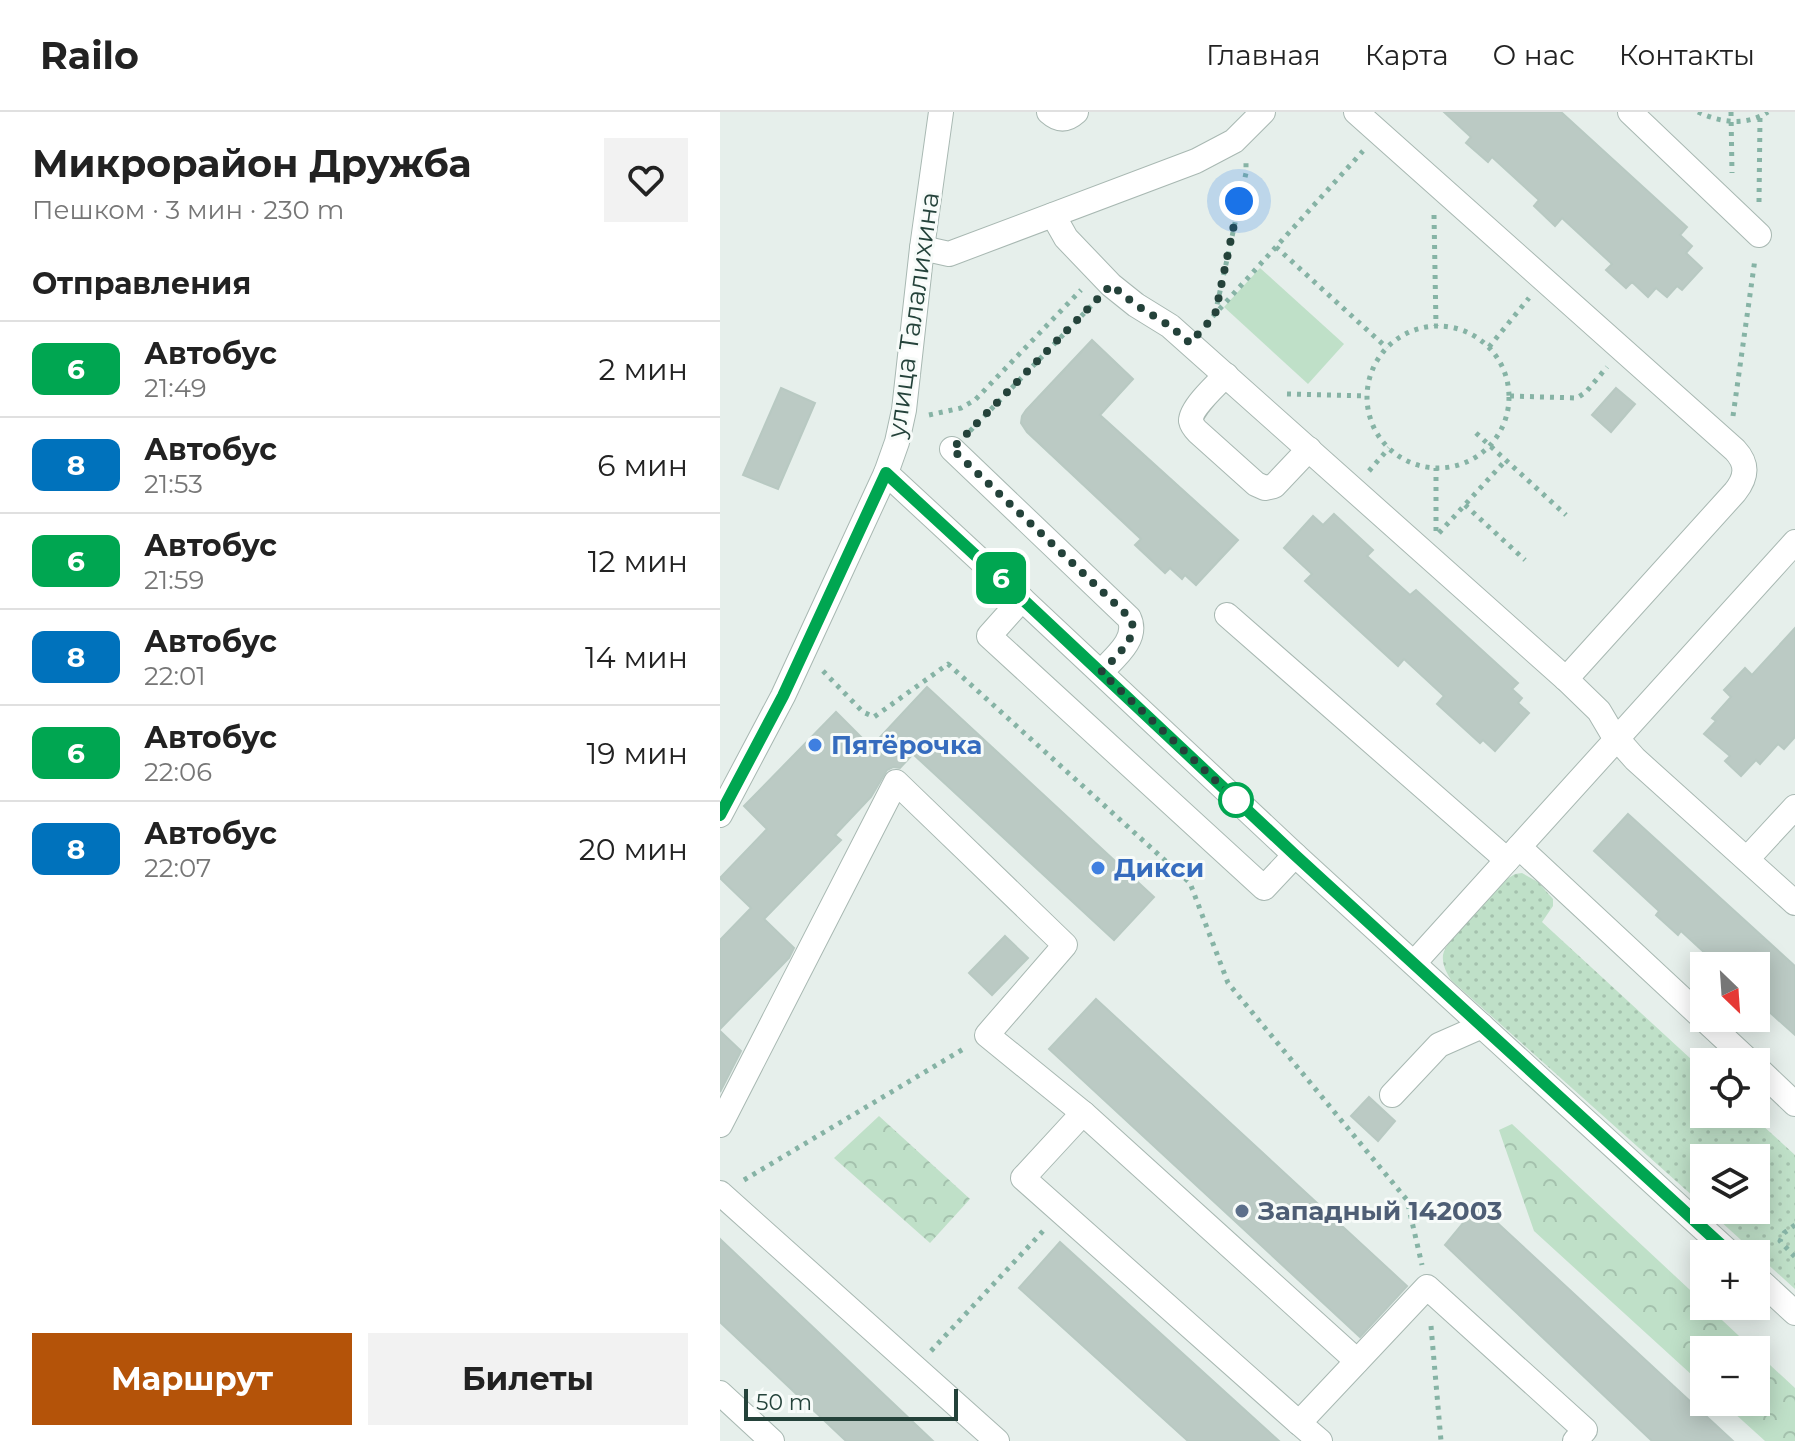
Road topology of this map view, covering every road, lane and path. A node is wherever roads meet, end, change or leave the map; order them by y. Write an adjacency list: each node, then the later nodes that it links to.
1 (941, 112): 19 (street, улица Талалихина)
2 (1049, 112): 3 (street)
3 (1076, 112)
4 (1263, 112): 13 (street)
5 (1356, 112): 12 (street)
6 (1630, 112): 15 (street)
7 (1698, 112): 11 (path)
8 (1731, 112): 11 (path)
9 (1768, 112): 10 (path)
10 (1760, 117): 11 (path); 17 (path)
11 (1731, 121): 15 (path)
12 (1379, 133): 14 (street); 18 (path)
13 (1238, 137): 16 (street); 22 (path)
14 (1434, 181): 21 (street); 23 (path)
15 (1732, 210): 17 (street)
16 (1053, 215): 19 (street); 20 (street)
17 (1759, 235): 34 (path)
18 (1276, 247): 22 (path); 26 (path)
19 (922, 248): 40 (street, улица Талалихина)
20 (1105, 278): 24 (street); 32 (path); 36 (path)
21 (1544, 280): 25 (path); 27 (street)
22 (1215, 315): 24 (path)
23 (1436, 326): 25 (path); 26 (path)
24 (1190, 343): 28 (street)
25 (1489, 347): 30 (path)
26 (1387, 348): 29 (path)
27 (1622, 349): 30 (path); 34 (street)
28 (1226, 375): 31 (street); 37 (street)
29 (1366, 396): 31 (path); 39 (path)
30 (1510, 396): 35 (path)
31 (1267, 412): 37 (street)
32 (925, 416)
33 (1476, 433): 35 (path)
34 (1729, 444): 49 (street)
35 (1490, 445): 38 (path); 39 (path)
36 (952, 449): 48 (street)
37 (1309, 449): 49 (street)
38 (1506, 460): 41 (path); 42 (path)
39 (1436, 468): 41 (path)
40 (886, 473): 45 (street); 52 (street, улица Талалихина)
41 (1465, 505): 44 (path)
42 (1566, 515)
43 (1795, 542): 50 (street)
44 (1525, 560)
45 (1022, 599): 48 (street); 54 (street)
46 (1227, 615): 53 (street)
47 (821, 670): 71 (path)
48 (1101, 672): 54 (street)
49 (1566, 679): 50 (street)
50 (1616, 738): 53 (street); 55 (street)
51 (1795, 807): 55 (street)
52 (720, 815)
53 (1513, 854): 57 (street); 60 (street)
54 (1295, 855): 57 (street)
55 (1747, 859): 56 (street)
56 (1795, 903)
57 (1414, 963): 58 (street)
58 (1482, 1026): 62 (street); 69 (street)
59 (987, 1035): 64 (street); 65 (street); 66 (path)
60 (1734, 1048)
61 (1770, 1080): 63 (street)
62 (1392, 1095)
63 (1795, 1104)
64 (1083, 1113): 67 (street); 74 (street)
65 (720, 1125)
66 (720, 1194): 75 (street)
67 (1061, 1212): 75 (path); 77 (street)
68 (1795, 1225): 70 (path)
69 (1716, 1240)
70 (1795, 1257)
71 (1427, 1287): 74 (street); 78 (street); 82 (path)
72 (1770, 1290): 73 (street)
73 (1795, 1313)
74 (1357, 1361): 77 (street)
75 (915, 1368): 80 (street)
76 (720, 1393): 79 (street)
77 (1299, 1423): 81 (street)
78 (1586, 1437)
79 (772, 1441)
80 (997, 1441)
81 (1320, 1441)
82 (1441, 1441)

